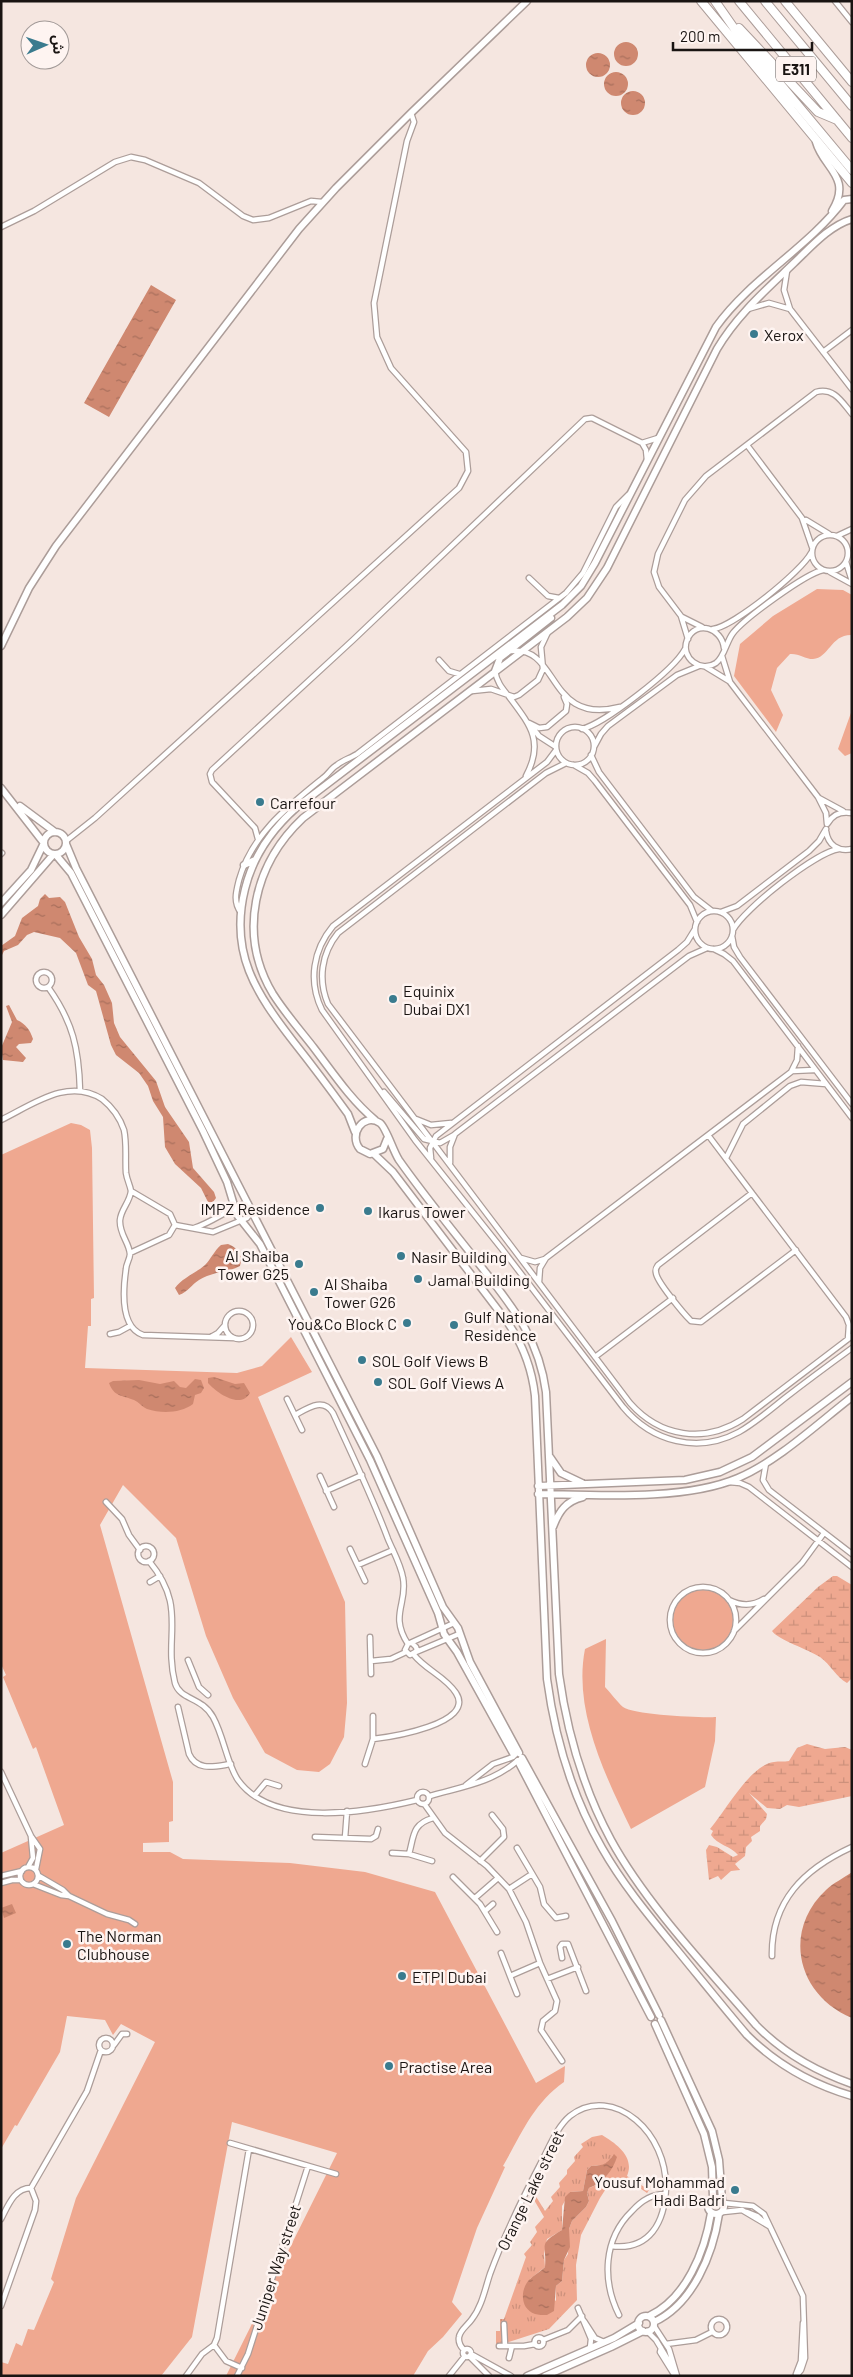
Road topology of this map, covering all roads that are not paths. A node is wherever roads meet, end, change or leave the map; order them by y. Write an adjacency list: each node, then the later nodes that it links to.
1 (702, 1): 14 (highway)
2 (739, 1): 12 (highway, E311)
3 (765, 1): 10 (highway, E311)
4 (785, 1): 9 (highway)
5 (835, 1): 8 (street)
6 (528, 2): 11 (street)
7 (717, 4): 12 (highway); 15 (highway)
8 (852, 22)
9 (852, 82)
10 (852, 106)
11 (411, 112): 18 (street); 93 (street)
12 (838, 120): 13 (highway, E311)
13 (852, 138)
14 (816, 140): 16 (highway); 21 (street)
15 (852, 170)
16 (852, 183)
17 (852, 199): 21 (street)
18 (322, 202): 22 (street); 55 (street)
19 (852, 214): 23 (street)
20 (852, 218): 23 (street)
21 (820, 226): 31 (street)
22 (1, 227)
23 (825, 234): 24 (street)
24 (788, 269): 25 (street); 26 (street)
25 (790, 308): 26 (street); 28 (street)
26 (745, 311): 53 (street)
27 (852, 330): 28 (street)
28 (823, 352): 29 (street)
29 (852, 389)
30 (852, 414): 33 (street)
31 (659, 438): 32 (street); 34 (street)
32 (642, 443): 34 (street); 89 (street)
33 (747, 445): 35 (street); 50 (street)
34 (647, 461): 48 (street)
35 (802, 518): 37 (street); 39 (street)
36 (852, 530): 38 (street)
37 (831, 534): 38 (street); 39 (street)
38 (837, 536): 42 (street)
39 (812, 547): 41 (street)
40 (852, 547): 42 (street)
41 (811, 553): 44 (street); 52 (street)
42 (848, 553): 43 (street)
43 (846, 562): 44 (street); 46 (street)
44 (826, 571): 46 (street); 57 (street)
45 (529, 578): 47 (street)
46 (852, 583)
47 (548, 596): 48 (street); 49 (street)
48 (560, 602): 49 (street); 59 (street); 60 (street)
49 (548, 608): 68 (street)
50 (681, 616): 51 (street); 54 (street)
51 (705, 628): 52 (street); 54 (street)
52 (712, 629): 57 (street)
53 (549, 631): 58 (street); 63 (street)
54 (688, 639): 56 (street)
55 (1, 646)
56 (686, 648): 64 (street); 74 (street)
57 (724, 648): 61 (street)
58 (523, 650): 59 (street); 63 (street); 67 (street)
59 (510, 651): 60 (street); 67 (street)
60 (499, 652): 77 (street)
61 (722, 656): 65 (street); 69 (street)
62 (439, 660): 66 (street)
63 (543, 666): 71 (street); 73 (street)
64 (699, 666): 65 (street); 78 (street)
65 (706, 667): 69 (street)
66 (449, 671): 68 (street); 70 (street)
67 (495, 671): 72 (street); 73 (street)
68 (460, 674): 70 (street)
69 (730, 682): 86 (street)
70 (448, 683): 77 (street)
71 (562, 692): 74 (street); 75 (street)
72 (464, 695): 73 (street); 123 (street)
73 (508, 696): 75 (street)
74 (620, 707): 76 (street)
75 (528, 722): 79 (street); 83 (street)
76 (582, 729): 78 (street); 79 (street)
77 (392, 730): 90 (street); 98 (street)
78 (594, 748): 80 (street)
79 (556, 749): 81 (street); 83 (street)
80 (591, 756): 82 (street); 103 (street)
81 (566, 763): 82 (street); 120 (street)
82 (574, 765): 107 (street)
83 (525, 779): 116 (street)
84 (1, 788): 85 (street)
85 (8, 796): 91 (street); 94 (street)
86 (818, 797): 87 (street); 88 (street)
87 (850, 813): 88 (street)
88 (827, 826): 95 (street); 104 (street)
89 (255, 828): 90 (street); 92 (street)
90 (267, 828): 92 (street)
91 (55, 832): 93 (street); 94 (street)
92 (258, 839): 101 (street)
93 (66, 842): 97 (street); 136 (street)
94 (43, 844): 97 (street); 102 (street)
95 (839, 849): 96 (street); 109 (street)
96 (850, 850)
97 (54, 855): 99 (street); 100 (street)
98 (255, 860): 101 (street); 105 (street)
99 (64, 863): 100 (street); 137 (street)
100 (44, 865): 106 (street)
101 (244, 865): 105 (street)
102 (1, 903)
103 (712, 911): 104 (street); 107 (street)
104 (721, 912): 109 (street)
105 (241, 913): 125 (street)
106 (1, 915)
107 (697, 922): 108 (street)
108 (695, 929): 110 (street); 124 (street)
109 (733, 933): 111 (street); 119 (street)
110 (707, 948): 111 (street); 126 (street)
111 (714, 949): 113 (street)
112 (48, 987): 118 (street)
113 (798, 1046): 114 (street); 115 (street)
114 (815, 1070): 115 (street); 117 (street)
115 (791, 1072): 127 (street)
116 (373, 1080): 129 (street); 132 (street)
117 (826, 1084): 121 (street); 131 (street)
118 (80, 1091): 122 (street); 134 (street)
119 (852, 1104)
120 (412, 1116): 124 (street); 129 (street)
121 (852, 1118)
122 (1, 1120)
123 (376, 1121): 125 (street); 128 (street)
124 (452, 1122): 129 (street)
125 (355, 1132): 130 (street)
126 (455, 1134): 129 (street); 133 (street)
127 (708, 1135): 131 (street); 147 (street)
128 (387, 1138): 130 (street); 165 (street)
129 (432, 1142): 132 (street); 133 (street)
130 (373, 1154): 171 (street)
131 (726, 1158): 135 (street)
132 (432, 1161): 158 (street)
133 (451, 1167): 146 (street)
134 (131, 1192): 141 (street); 145 (street)
135 (752, 1193): 144 (street); 149 (street)
136 (248, 1204): 137 (street); 138 (street)
137 (235, 1209): 139 (street); 140 (street)
138 (252, 1211): 140 (street); 194 (street)
139 (216, 1219): 142 (street); 143 (street)
140 (241, 1219): 143 (street); 195 (street)
141 (175, 1225): 142 (street); 145 (street)
142 (193, 1228): 143 (street)
143 (221, 1229)
144 (796, 1250): 149 (street); 150 (street)
145 (130, 1253): 153 (street)
146 (520, 1257): 147 (street); 148 (street)
147 (546, 1258): 148 (street)
148 (540, 1284): 159 (street)
149 (673, 1298): 159 (street)
150 (846, 1317): 151 (street); 157 (street)
151 (852, 1320)
152 (225, 1325): 155 (street); 156 (street); 156 (street)
153 (130, 1326): 154 (street); 155 (street)
154 (110, 1334)
155 (210, 1337): 156 (street)
156 (234, 1338)
157 (850, 1338): 159 (street)
158 (852, 1348)
159 (595, 1357)
160 (852, 1382): 170 (street)
161 (852, 1397): 166 (street)
162 (288, 1399): 163 (street)
163 (295, 1414): 164 (street); 167 (street)
164 (302, 1430)
165 (549, 1456): 170 (street); 172 (street)
166 (766, 1463): 169 (street); 180 (street)
167 (362, 1475): 173 (street); 184 (street)
168 (320, 1476): 173 (street)
169 (728, 1482): 176 (street); 181 (street)
170 (585, 1484): 172 (street)
171 (538, 1486): 172 (street); 174 (street)
172 (550, 1486): 175 (street)
173 (326, 1491): 178 (street)
174 (538, 1494): 175 (street); 209 (street)
175 (551, 1494): 176 (street); 179 (street)
176 (591, 1495): 179 (street)
177 (106, 1502): 183 (street)
178 (334, 1507)
179 (552, 1530): 281 (street)
180 (824, 1533): 181 (street); 185 (street)
181 (819, 1541): 188 (street); 192 (street)
182 (350, 1549): 187 (street)
183 (140, 1550): 186 (street); 186 (street)
184 (393, 1550): 187 (street); 201 (street)
185 (852, 1554)
186 (149, 1561): 189 (street)
187 (358, 1564): 190 (street)
188 (852, 1566)
189 (160, 1576): 191 (street); 212 (street)
190 (366, 1581)
191 (150, 1582)
192 (770, 1596): 193 (street); 196 (street)
193 (729, 1600): 196 (street); 196 (street)
194 (454, 1623): 195 (street); 197 (street)
195 (442, 1628): 199 (street); 200 (street)
196 (734, 1632)
197 (459, 1634): 200 (street); 216 (street)
198 (370, 1637): 206 (street)
199 (423, 1638): 201 (street); 202 (street)
200 (447, 1640): 202 (street); 216 (street)
201 (410, 1644): 203 (street); 204 (street)
202 (427, 1647): 204 (street)
203 (406, 1652): 204 (street); 206 (street)
204 (415, 1653): 215 (street)
205 (188, 1660): 208 (street)
206 (371, 1660): 207 (street)
207 (371, 1674)
208 (200, 1690): 211 (street); 212 (street)
209 (548, 1691): 210 (street); 282 (street)
210 (541, 1693)
211 (208, 1695)
212 (196, 1700): 217 (street)
213 (178, 1707): 217 (street)
214 (374, 1716): 215 (street)
215 (373, 1739): 218 (street)
216 (517, 1758): 219 (street); 221 (street); 274 (street); 275 (street)
217 (231, 1764): 224 (street)
218 (364, 1764)
219 (489, 1768): 221 (street); 222 (street)
220 (1, 1772): 232 (street)
221 (494, 1777): 222 (street)
222 (466, 1785): 225 (street)
223 (279, 1786): 224 (street)
224 (255, 1795): 228 (street)
225 (430, 1796): 226 (street); 227 (street)
226 (417, 1800): 227 (street); 228 (street)
227 (425, 1805): 230 (street)
228 (347, 1812): 234 (street)
229 (492, 1815): 245 (street)
230 (433, 1818): 242 (street); 245 (street)
231 (378, 1829): 235 (street)
232 (31, 1837): 237 (street); 240 (street)
233 (315, 1838): 234 (street)
234 (346, 1838): 235 (street)
235 (365, 1839): 236 (street)
236 (365, 1846)
237 (39, 1847): 240 (street); 243 (street)
238 (852, 1847): 266 (street)
239 (517, 1848): 249 (street)
240 (33, 1853): 243 (street); 246 (street)
241 (392, 1853): 242 (street)
242 (409, 1854): 244 (street)
243 (40, 1856): 247 (street)
244 (432, 1861)
245 (480, 1861): 253 (street)
246 (28, 1866): 247 (street); 248 (street)
247 (36, 1869): 251 (street)
248 (22, 1871): 250 (street); 254 (street)
249 (532, 1874): 257 (street); 262 (street)
250 (1, 1876)
251 (38, 1876): 256 (street); 258 (street)
252 (453, 1877): 259 (street)
253 (498, 1878): 257 (street); 259 (street)
254 (22, 1880): 255 (street); 256 (street)
255 (1, 1883)
256 (33, 1884): 258 (street)
257 (509, 1889): 268 (street)
258 (69, 1896): 263 (street)
259 (474, 1898): 261 (street)
260 (493, 1904): 261 (street)
261 (485, 1911): 264 (street)
262 (566, 1916)
263 (135, 1924)
264 (497, 1932)
265 (501, 1953): 270 (street)
266 (772, 1956)
267 (562, 1958): 269 (street)
268 (540, 1963): 270 (street); 271 (street)
269 (578, 1967): 271 (street); 272 (street)
270 (510, 1976): 273 (street)
271 (547, 1979): 280 (street)
272 (586, 1991)
273 (517, 1994)
274 (651, 2017): 275 (street); 276 (street)
275 (660, 2017): 276 (street); 290 (street)
276 (655, 2024): 289 (street)
277 (128, 2034): 278 (street)
278 (114, 2045): 279 (street); 279 (street)
279 (100, 2050): 287 (street)
280 (562, 2061)
281 (852, 2084)
282 (852, 2096)
283 (230, 2143): 284 (street)
284 (249, 2148): 285 (street); 311 (street)
285 (308, 2166): 286 (street); 321 (street, Juniper Way street)
286 (336, 2174)
287 (31, 2188): 296 (street); 299 (street)
288 (665, 2194): 298 (street); 298 (street, Orange Lake street); 318 (street, Orange Lake street)
289 (713, 2198): 290 (street); 293 (street)
290 (723, 2202): 291 (street); 294 (street)
291 (756, 2207): 295 (street); 297 (street)
292 (744, 2212): 294 (street); 295 (street); 297 (street)
293 (711, 2213): 294 (street); 303 (street)
294 (721, 2213): 303 (street)
295 (754, 2214): 297 (street)
296 (1, 2220)
297 (769, 2226): 330 (street)
298 (611, 2246): 301 (street)
299 (1, 2306)
300 (578, 2308): 302 (street)
301 (620, 2315)
302 (583, 2319): 308 (street); 314 (street); 315 (street)
303 (652, 2321): 304 (street); 306 (street); 309 (street)
304 (639, 2323): 306 (street); 308 (street)
305 (504, 2324): 313 (street)
306 (645, 2331): 317 (street); 329 (street)
307 (712, 2332): 310 (street)
308 (604, 2342): 315 (street)
309 (666, 2344): 310 (street); 316 (street)
310 (674, 2344): 316 (street)
311 (214, 2345): 321 (street); 325 (street)
312 (499, 2346): 313 (street)
313 (505, 2346): 314 (street)
314 (512, 2346): 319 (street)
315 (590, 2348): 328 (street)
316 (669, 2349): 317 (street); 324 (street)
317 (662, 2350): 324 (street)
318 (467, 2354): 320 (street); 322 (street); 327 (street)
319 (509, 2358)
320 (496, 2367): 322 (street); 323 (street)
321 (242, 2368): 326 (street, Juniper Way street)
322 (488, 2375)
323 (509, 2375)
324 (676, 2375)
325 (186, 2376)
326 (237, 2376)
327 (449, 2376)
328 (526, 2376)
329 (545, 2376)
330 (795, 2376)

